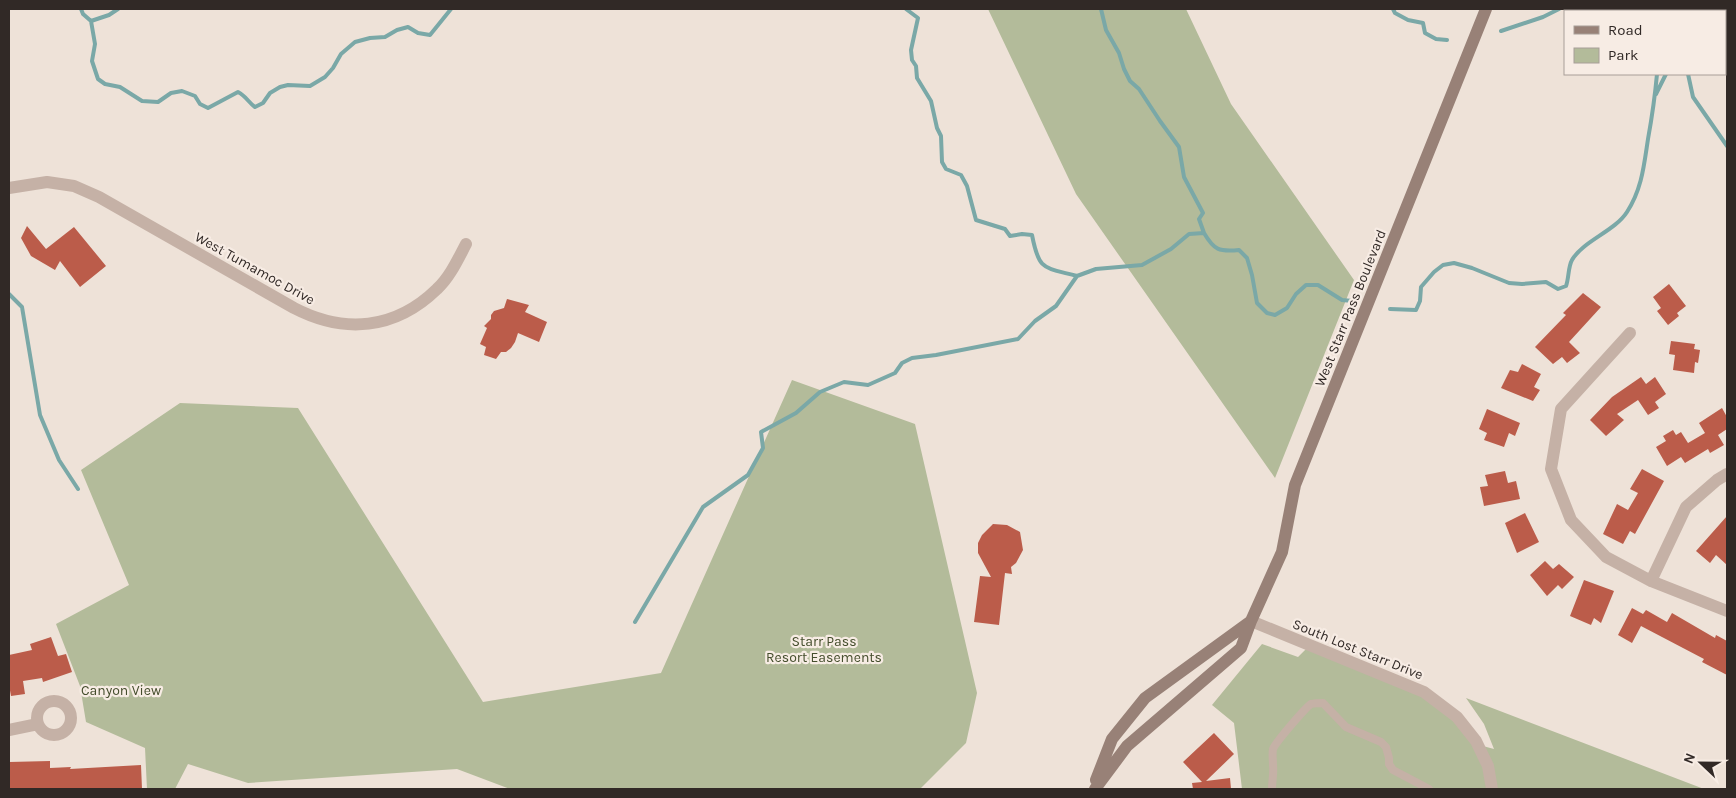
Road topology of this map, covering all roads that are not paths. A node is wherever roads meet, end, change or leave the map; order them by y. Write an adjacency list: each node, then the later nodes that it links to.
1 (1486, 9): 8 (street, West Starr Pass Boulevard)
2 (9, 188): 3 (street, West Tumamoc Drive)
3 (466, 244)
4 (1630, 333): 6 (street)
5 (1727, 474): 6 (street)
6 (1651, 581): 7 (street)
7 (1727, 611)
8 (1250, 622): 11 (street, West Starr Pass Boulevard); 11 (street, West Starr Pass Boulevard); 14 (street, South Lost Starr Drive)
9 (38, 724): 10 (street)
10 (9, 730)
11 (1094, 789)
12 (1272, 789): 13 (lane)
13 (1429, 789)
14 (1492, 789)

